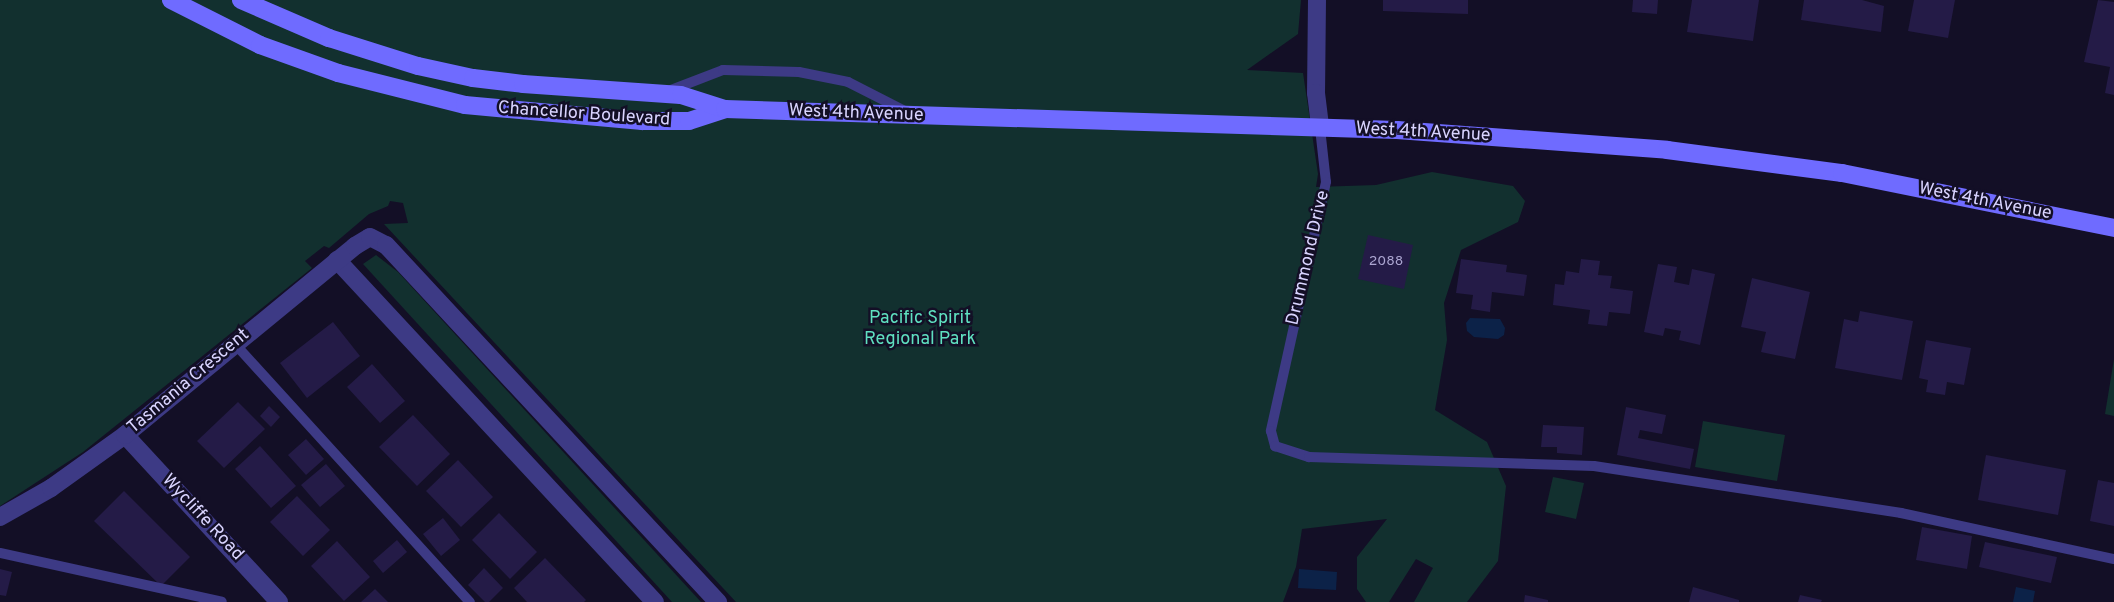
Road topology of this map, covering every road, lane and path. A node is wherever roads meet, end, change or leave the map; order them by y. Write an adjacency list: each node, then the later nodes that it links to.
1 (171, 0): 5 (main road, Chancellor Boulevard)
2 (241, 0): 4 (main road, Chancellor Boulevard)
3 (1317, 0): 7 (street, Drummond Drive)
4 (663, 94): 5 (main road, Chancellor Boulevard); 6 (lane)
5 (725, 109): 6 (main road, West 4th Avenue)
6 (913, 115): 7 (main road, West 4th Avenue)
7 (1320, 128): 8 (main road, West 4th Avenue); 14 (lane, Drummond Drive)
8 (2114, 228)
9 (337, 260): 10 (street, Tasmania Crescent); 18 (street); 19 (street, Tasmania Crescent)
10 (234, 344): 11 (street, Tasmania Crescent); 17 (lane)
11 (125, 435): 12 (street, Tasmania Crescent); 16 (street, Wycliffe Road)
12 (0, 517)
13 (0, 553): 15 (lane)
14 (2114, 559)
15 (222, 602)
16 (279, 602)
17 (470, 602)
18 (655, 602)
19 (718, 602)

